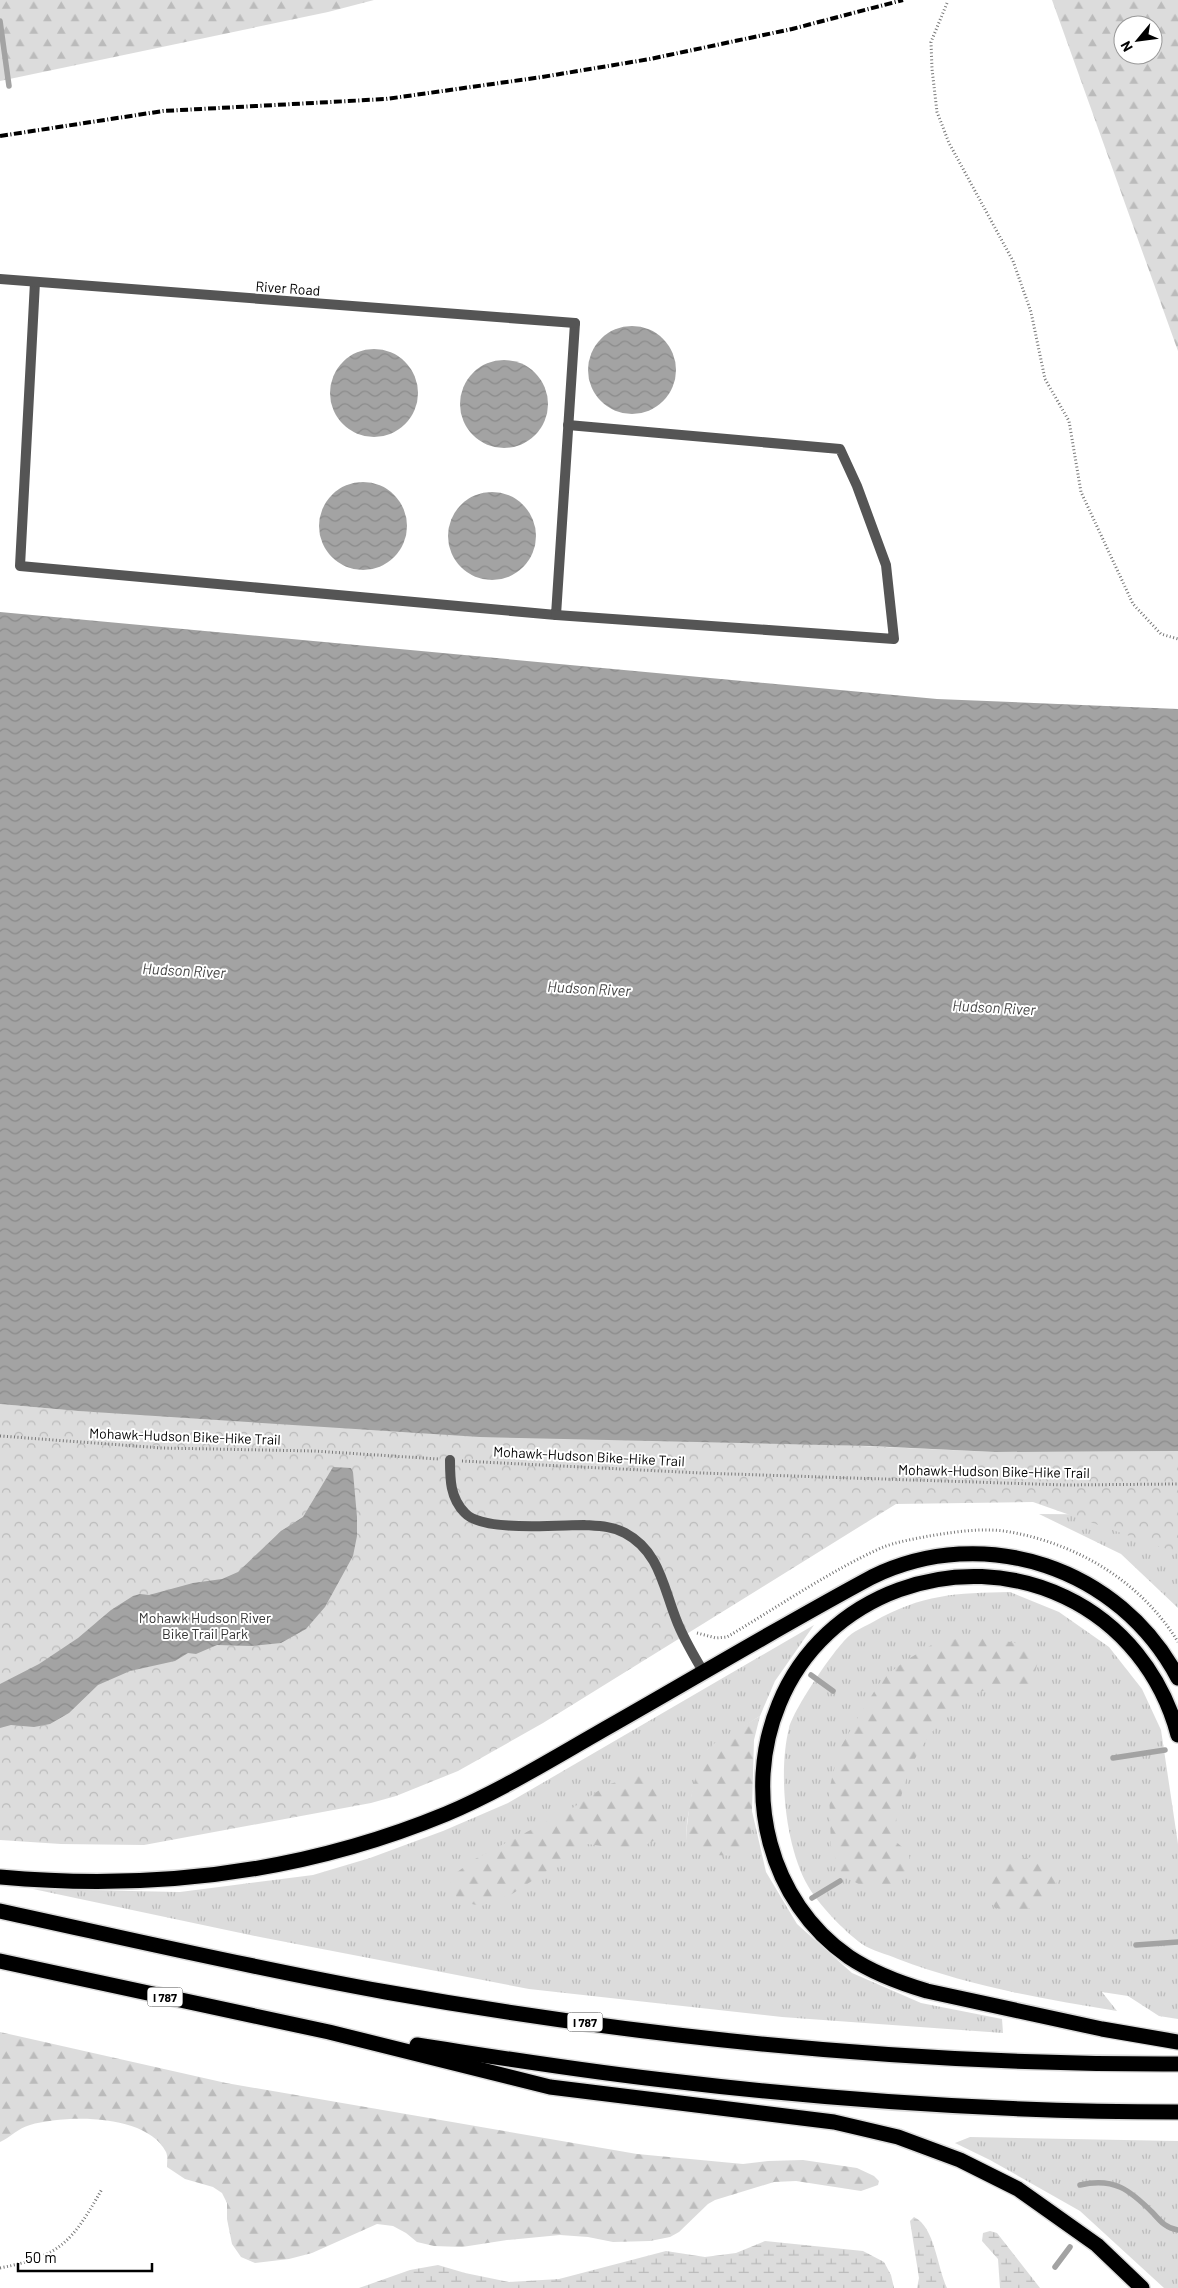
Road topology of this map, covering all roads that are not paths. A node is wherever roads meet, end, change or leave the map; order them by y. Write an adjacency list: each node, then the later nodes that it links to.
1 (0, 279): 2 (street, River Road)
2 (35, 282): 3 (street, River Road); 4 (street)
3 (568, 425): 4 (street); 4 (street)
4 (556, 615)
5 (450, 1460): 6 (street)
6 (704, 1673): 7 (highway); 9 (highway)
7 (1178, 1678)
8 (1178, 1735): 13 (highway)
9 (0, 1877)
10 (0, 1911): 14 (highway, I 787)
11 (0, 1961): 12 (highway, I 787)
12 (329, 2032): 15 (highway, I 787); 16 (highway)
13 (1178, 2042)
14 (1178, 2064)
15 (1178, 2112)
16 (1142, 2288)

